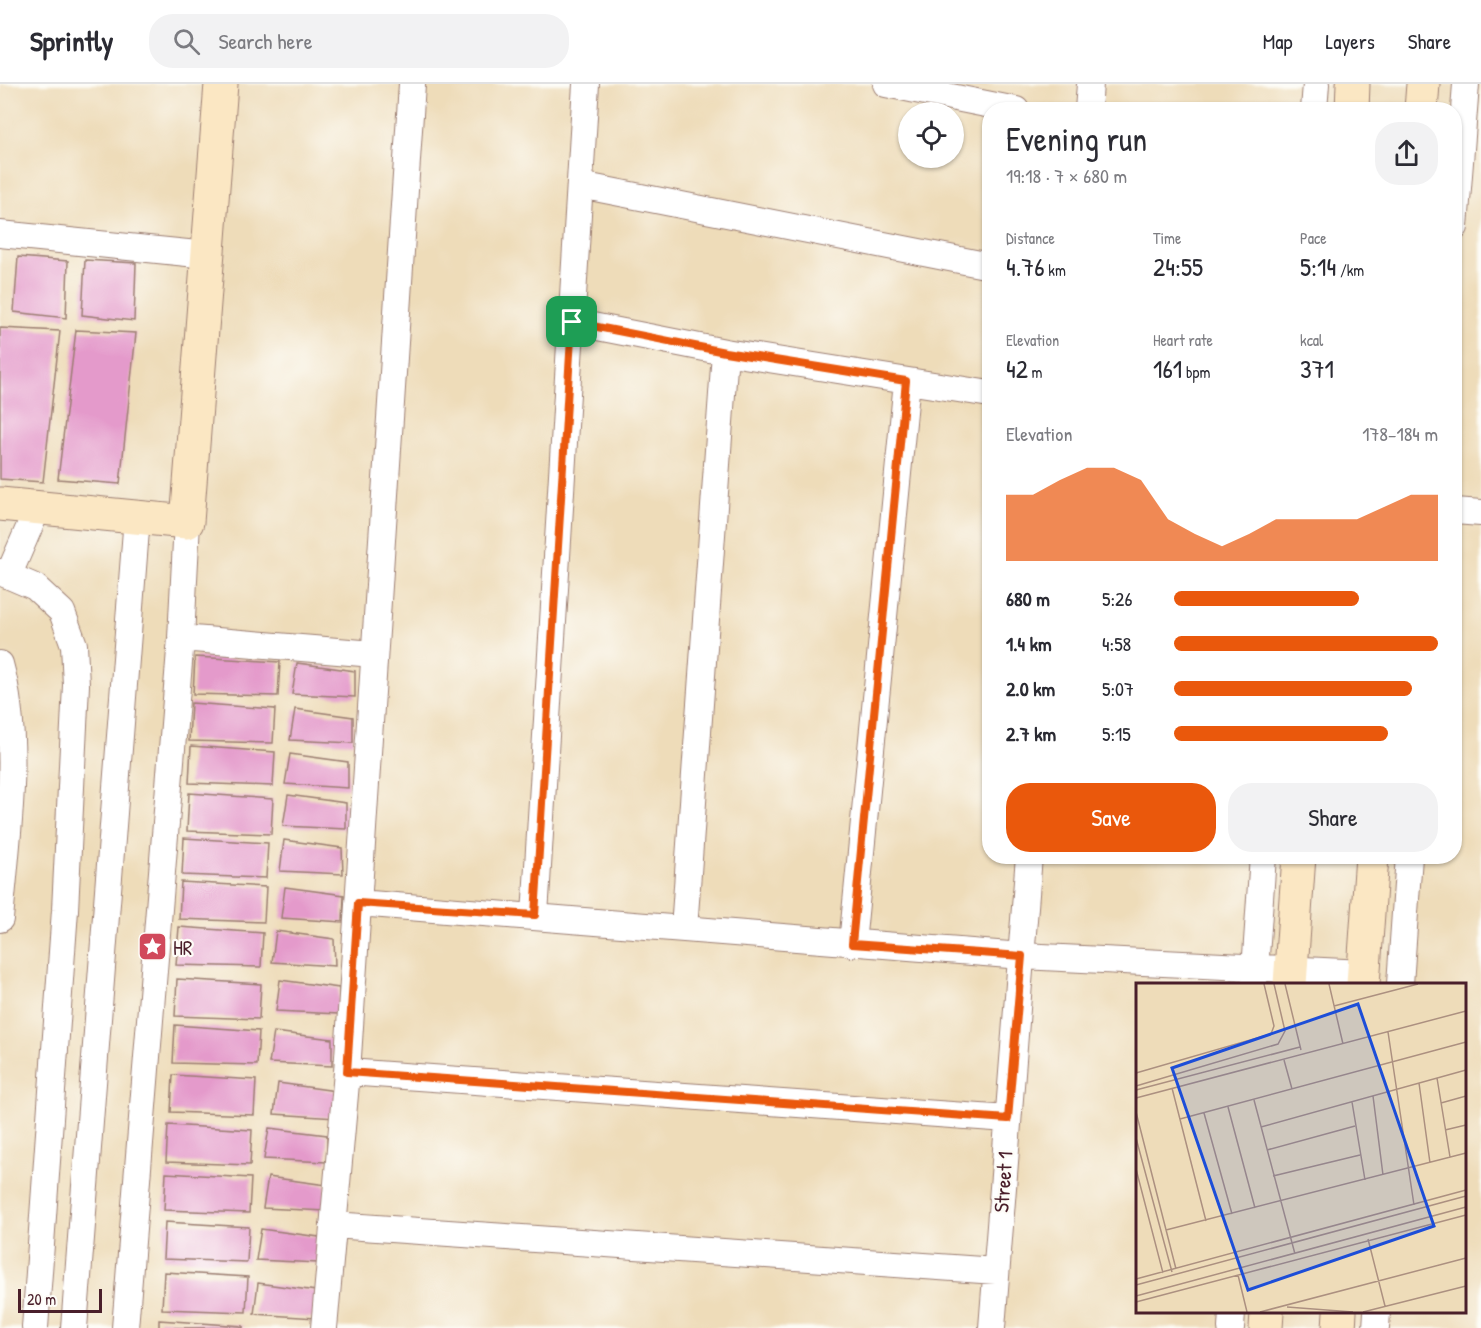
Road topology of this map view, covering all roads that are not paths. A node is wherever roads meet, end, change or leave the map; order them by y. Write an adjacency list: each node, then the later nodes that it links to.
1 (221, 84): 18 (street)
2 (412, 84): 32 (street)
3 (586, 84): 16 (street)
4 (886, 84): 14 (street)
5 (1090, 84): 10 (street)
6 (1316, 84): 11 (street)
7 (1353, 84): 12 (street)
8 (1423, 84): 13 (street)
9 (1466, 84): 15 (street)
10 (1089, 102)
11 (1315, 102)
12 (1352, 102)
13 (1422, 102)
14 (982, 103)
15 (1462, 136)
16 (580, 185): 19 (street); 20 (street)
17 (0, 234): 18 (street)
18 (207, 255): 29 (street)
19 (982, 264)
20 (572, 322): 21 (street); 40 (street)
21 (725, 352): 22 (street); 42 (street)
22 (906, 381): 23 (street); 43 (street)
23 (982, 393)
24 (0, 504): 25 (street)
25 (38, 507): 28 (street); 30 (street)
26 (1462, 512): 27 (street)
27 (1481, 513)
28 (137, 517): 29 (street); 58 (street)
29 (187, 522): 31 (street)
30 (4, 573): 57 (street)
31 (180, 638): 32 (street); 59 (street)
32 (374, 654): 39 (street)
33 (0, 664): 41 (street)
34 (1028, 864): 44 (street, Street 1)
35 (1262, 864): 45 (street)
36 (1298, 864): 46 (street)
37 (1371, 864): 47 (street)
38 (1408, 864): 48 (street)
39 (358, 903): 40 (street); 49 (street)
40 (535, 915): 42 (street)
41 (0, 919)
42 (684, 929): 43 (street)
43 (852, 944): 44 (street)
44 (1022, 956): 45 (street); 50 (street, Street 1)
45 (1255, 976): 46 (street)
46 (1291, 976): 47 (street)
47 (1364, 979)
48 (1400, 983)
49 (347, 1072): 50 (street); 51 (street)
50 (1008, 1119): 52 (street, Street 1)
51 (333, 1225): 52 (street); 60 (street)
52 (996, 1272): 61 (street, Street 1)
53 (1232, 1313): 62 (street)
54 (1267, 1313): 63 (street)
55 (1340, 1313): 64 (street)
56 (1377, 1313): 65 (street)
57 (35, 1328)
58 (74, 1328)
59 (125, 1328)
60 (324, 1328)
61 (992, 1328)
62 (1231, 1328)
63 (1266, 1328)
64 (1339, 1328)
65 (1376, 1328)

